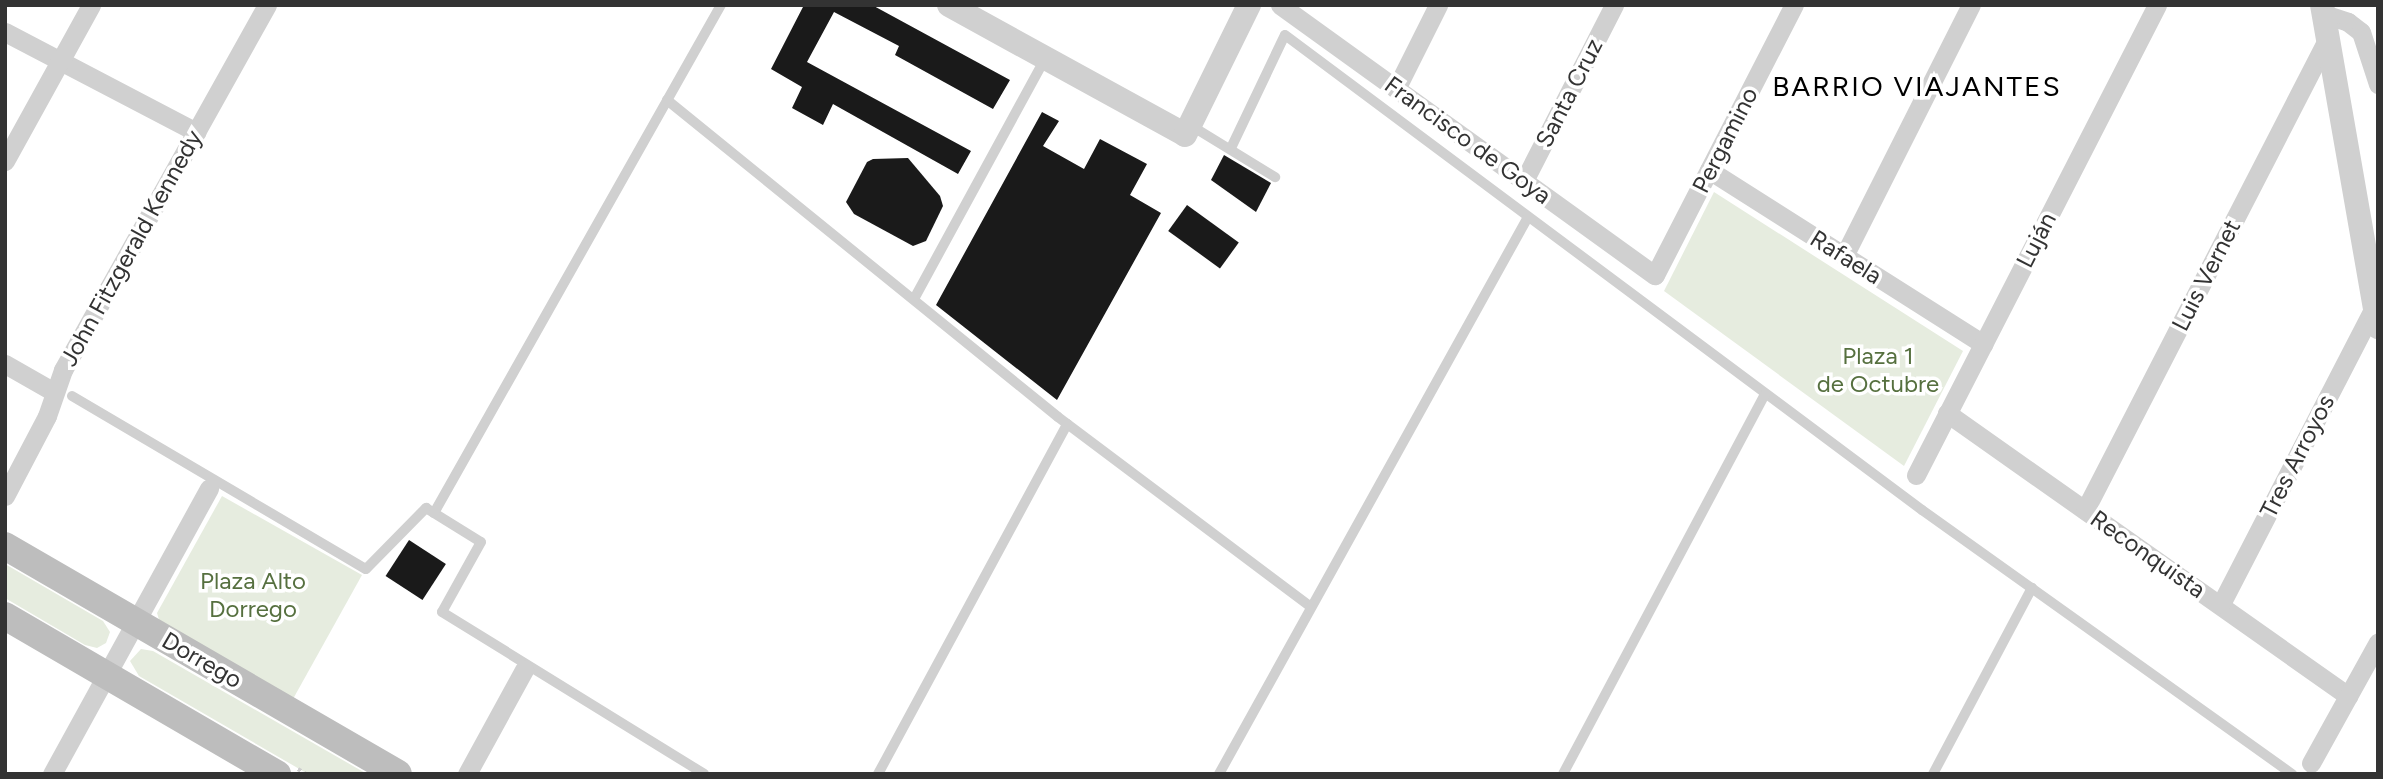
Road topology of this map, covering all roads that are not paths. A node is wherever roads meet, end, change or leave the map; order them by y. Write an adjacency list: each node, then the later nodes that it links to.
1 (91, 5): 16 (street)
2 (267, 5): 21 (street, John Fitzgerald Kennedy)
3 (721, 5): 19 (lane)
4 (948, 5): 15 (street)
5 (1249, 5): 20 (street)
6 (1280, 5): 18 (street, Francisco de Goya)
7 (1438, 5): 18 (street)
8 (1614, 5): 26 (street, Santa Cruz)
9 (1794, 5): 24 (street, Pergamino)
10 (1970, 5): 29 (street)
11 (2157, 5): 34 (street, Luján)
12 (2323, 10): 14 (street); 17 (street)
13 (5, 32): 16 (street)
14 (2327, 40): 31 (street); 43 (street, Luis Vernet)
15 (1046, 59): 20 (street); 32 (lane)
16 (61, 61): 21 (street); 23 (street)
17 (2378, 84)
18 (1396, 89): 26 (street, Francisco de Goya)
19 (667, 100): 32 (lane); 44 (lane)
20 (1187, 130): 22 (lane)
21 (196, 132): 36 (street, John Fitzgerald Kennedy)
22 (1231, 148): 25 (lane); 27 (lane)
23 (5, 161)
24 (1709, 170): 29 (street, Rafaela); 30 (street, Pergamino)
25 (1275, 177)
26 (1524, 181): 30 (street, Francisco de Goya)
27 (1528, 217): 37 (lane); 48 (lane)
28 (2378, 245): 31 (street)
29 (1844, 256): 34 (street, Rafaela)
30 (1655, 275)
31 (2368, 276): 33 (street)
32 (914, 299): 39 (lane)
33 (2376, 317): 47 (street, Tres Arroyos)
34 (1983, 344): 38 (street, Luján)
35 (5, 363): 36 (street)
36 (63, 394): 42 (street, John Fitzgerald Kennedy); 44 (lane)
37 (1765, 394): 46 (lane); 63 (lane)
38 (1947, 414): 40 (street, Luján); 43 (street, Reconquista)
39 (1067, 424): 48 (lane); 61 (lane)
40 (1916, 475)
41 (209, 488): 50 (street)
42 (5, 496)
43 (2085, 510): 47 (street, Reconquista)
44 (434, 513): 60 (lane)
45 (5, 546): 50 (main road, Dorrego)
46 (2032, 588): 64 (lane); 65 (lane)
47 (2221, 604): 54 (street, Reconquista)
48 (1311, 607): 62 (lane)
49 (5, 616): 53 (main road)
50 (135, 621): 53 (street); 58 (main road, Dorrego)
51 (2378, 642): 54 (street)
52 (524, 670): 59 (street)
53 (106, 675): 56 (street); 57 (main road)
54 (2348, 696): 55 (street)
55 (2311, 763)
56 (52, 774)
57 (277, 774)
58 (398, 774)
59 (467, 774)
60 (704, 774)
61 (878, 774)
62 (1219, 774)
63 (1563, 774)
64 (1933, 774)
65 (2292, 774)

